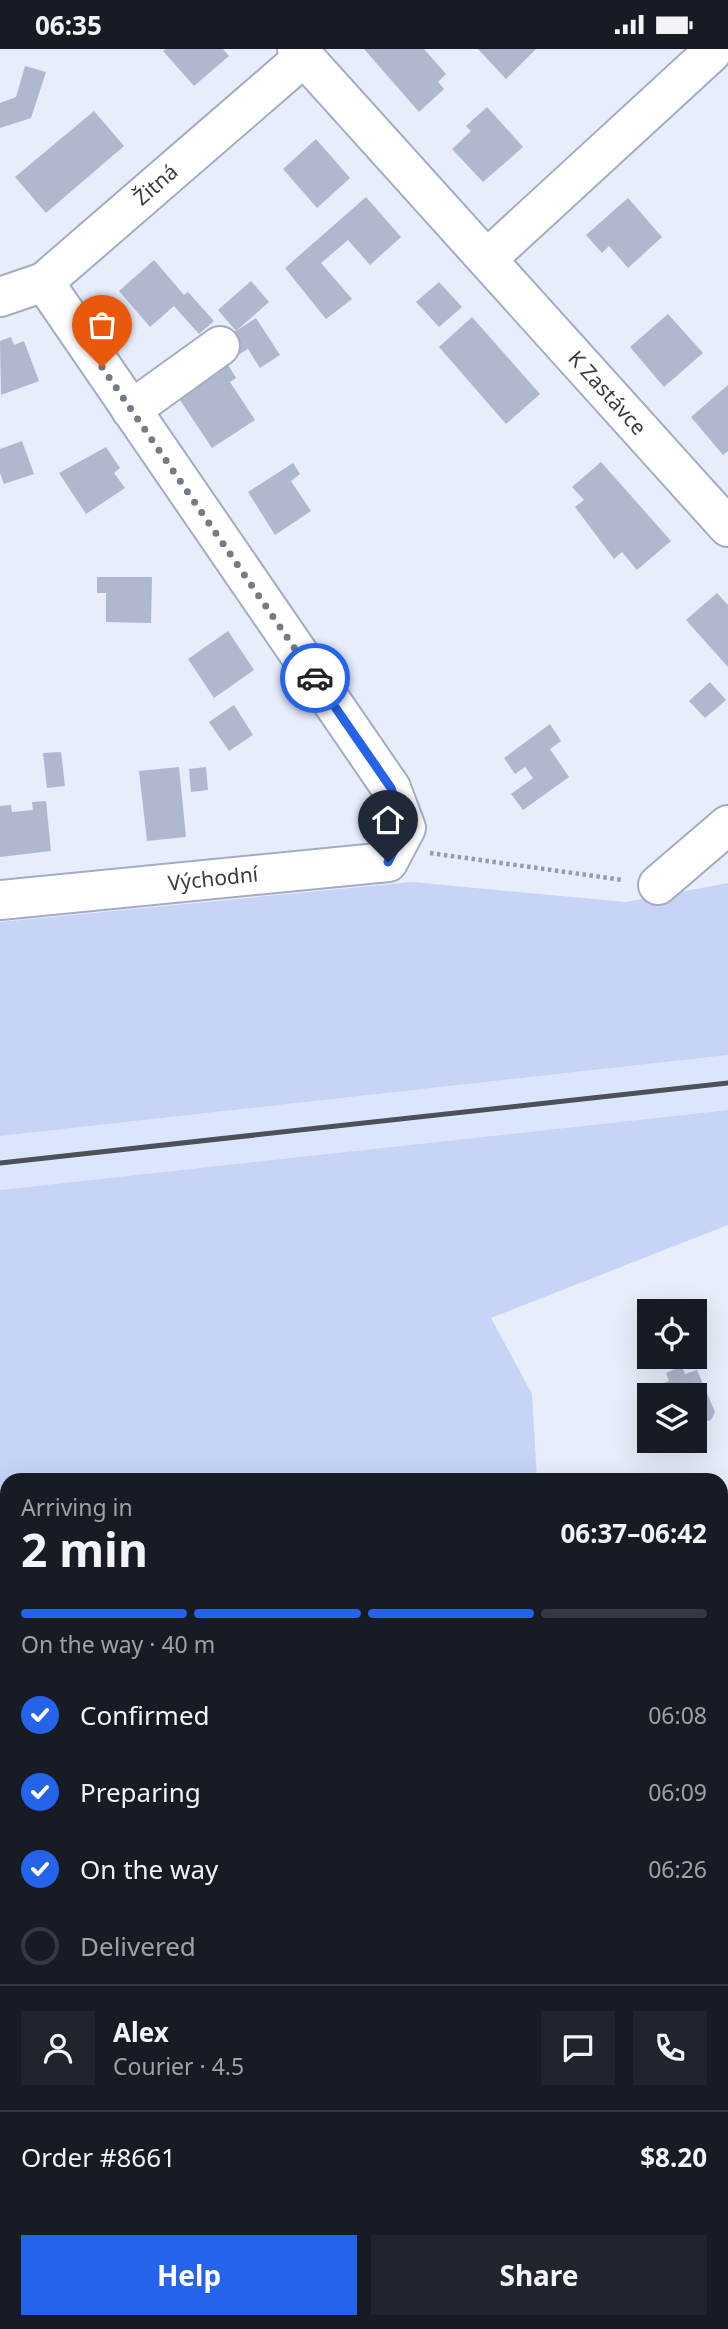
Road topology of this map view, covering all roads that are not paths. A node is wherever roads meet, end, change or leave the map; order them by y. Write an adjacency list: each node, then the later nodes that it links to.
1 (300, 53): 3 (street, K Zastávce); 4 (street, Žitná)
2 (711, 53): 3 (street)
3 (486, 259): 8 (street, K Zastávce)
4 (44, 282): 5 (street, Žitná); 7 (street)
5 (0, 297)
6 (220, 346): 7 (street)
7 (131, 410): 11 (street, Východní)
8 (728, 527)
9 (728, 825): 10 (street)
10 (659, 885)
11 (0, 899)

